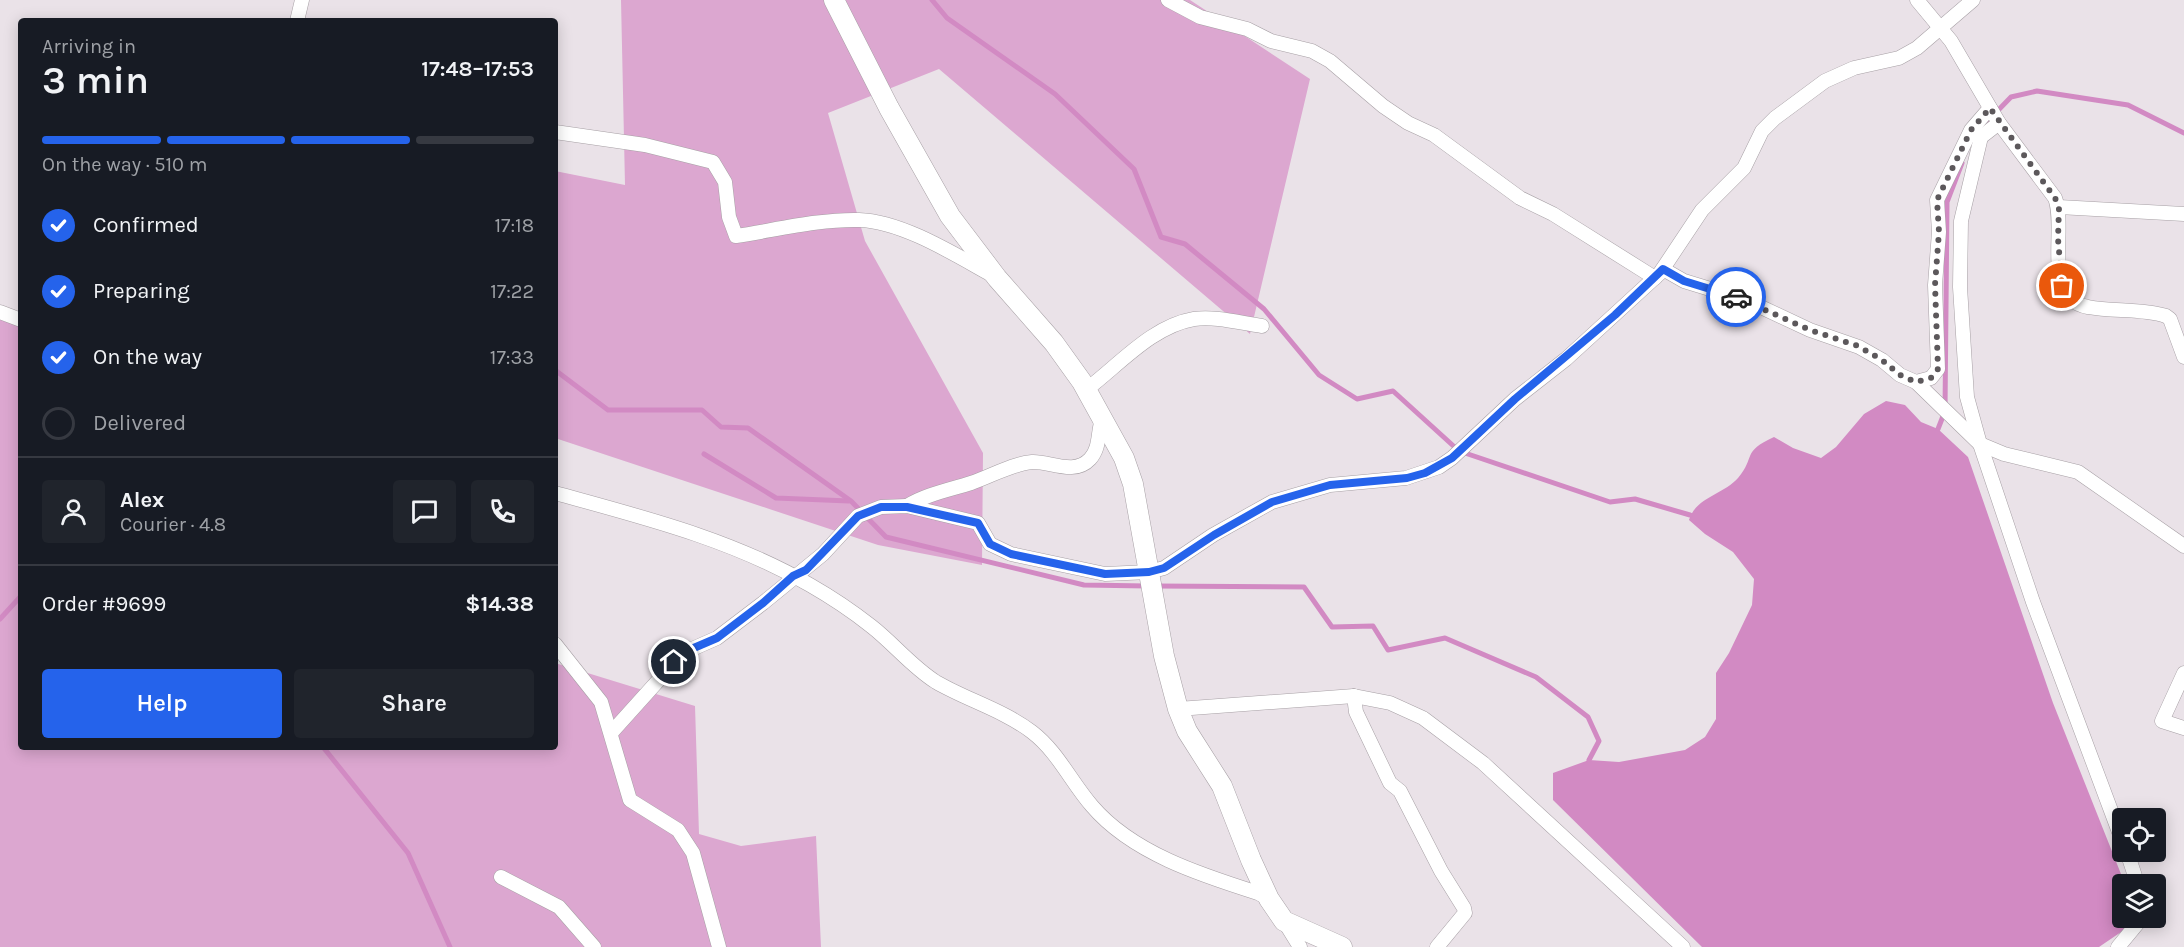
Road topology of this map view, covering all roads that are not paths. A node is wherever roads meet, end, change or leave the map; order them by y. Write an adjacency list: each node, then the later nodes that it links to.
1 (302, 0): 6 (street)
2 (834, 0): 14 (street)
3 (1168, 0): 13 (street)
4 (1917, 0): 7 (street)
5 (1973, 0): 7 (street)
6 (298, 18)
7 (1939, 30): 8 (street); 13 (street)
8 (1990, 108): 9 (street); 19 (street)
9 (1999, 123): 11 (street); 22 (street)
10 (558, 130): 14 (street)
11 (2059, 207): 12 (street); 18 (street)
12 (2184, 214)
13 (1659, 273): 19 (street); 26 (street)
14 (997, 278): 20 (street)
15 (0, 312): 16 (street)
16 (18, 319)
17 (1263, 326): 20 (street)
18 (2184, 357)
19 (1916, 382): 22 (street)
20 (1087, 389): 21 (street)
21 (1103, 416): 24 (street); 26 (street)
22 (1980, 444): 25 (street); 34 (street)
23 (558, 495): 27 (street)
24 (907, 507): 26 (street); 27 (street)
25 (2184, 546)
26 (1149, 572): 31 (street)
27 (793, 576): 33 (street); 36 (street)
28 (558, 648): 33 (street)
29 (2184, 673): 32 (street)
30 (1354, 696): 31 (street); 44 (street); 45 (street)
31 (1178, 709): 36 (street)
32 (2184, 728)
33 (611, 733): 41 (street)
34 (2112, 814)
35 (501, 877): 40 (street)
36 (1269, 899): 37 (street)
37 (1284, 921): 42 (street); 43 (street)
38 (2135, 928): 39 (street)
39 (2122, 946)
40 (594, 947)
41 (719, 947)
42 (1300, 947)
43 (1342, 947)
44 (1437, 947)
45 (1683, 947)

